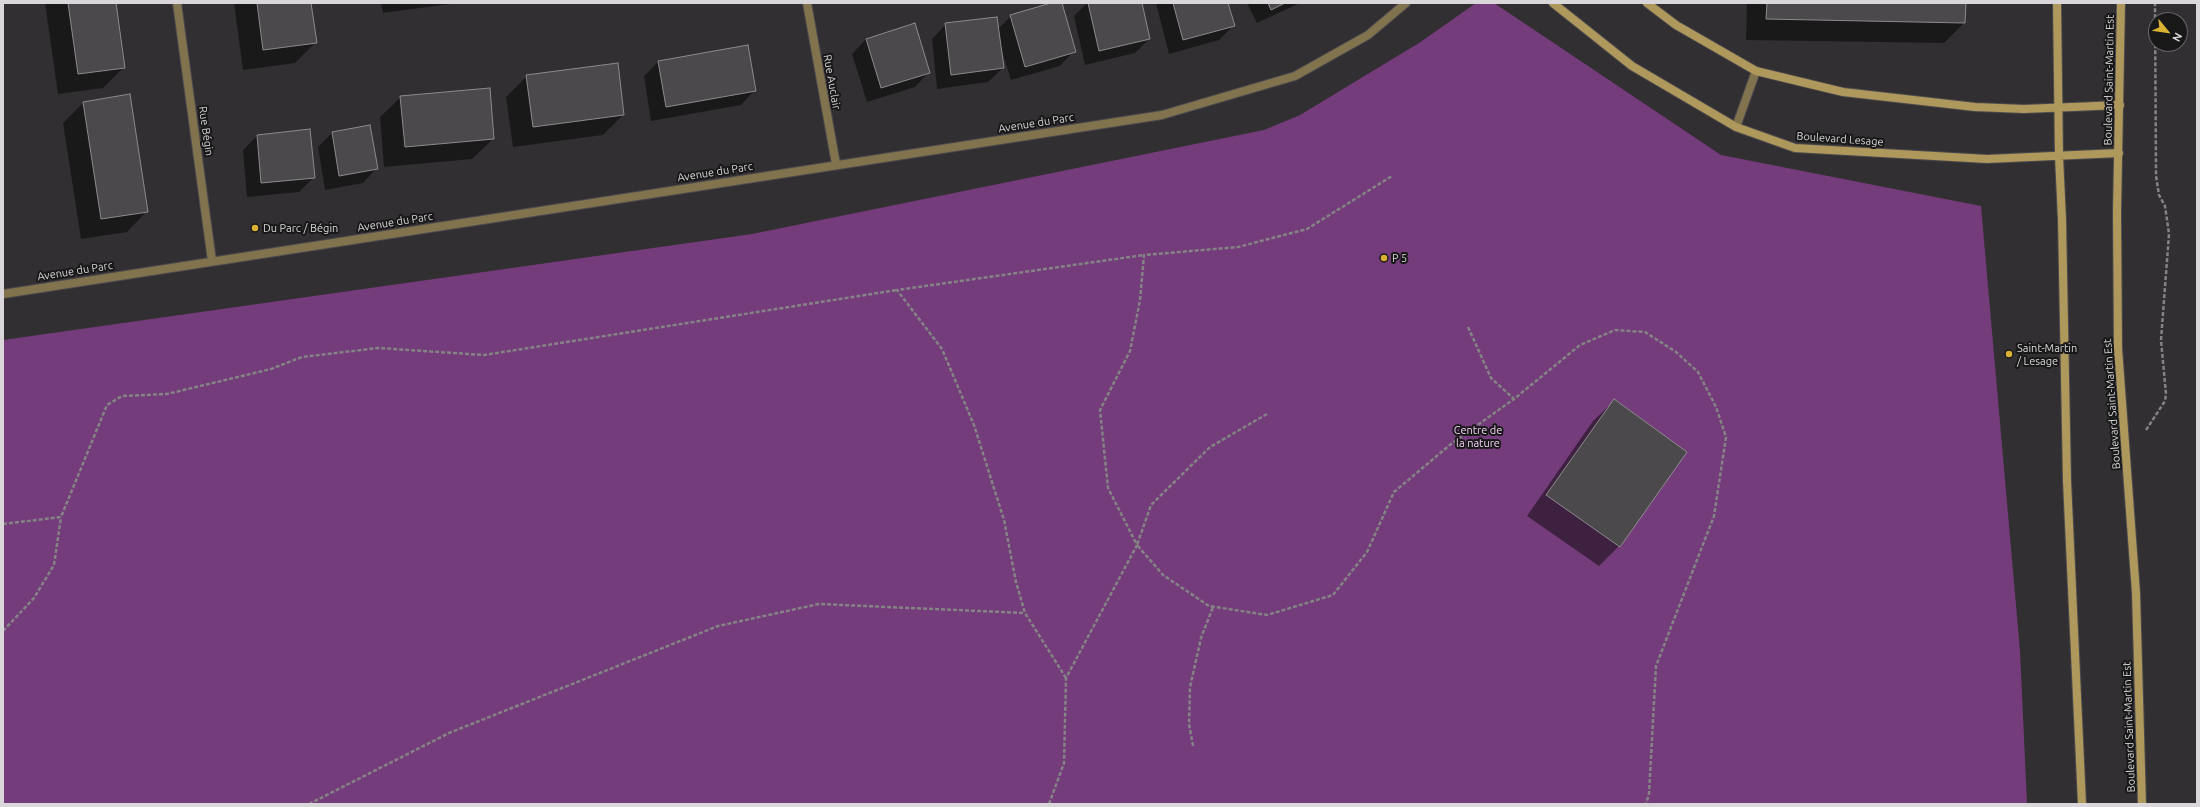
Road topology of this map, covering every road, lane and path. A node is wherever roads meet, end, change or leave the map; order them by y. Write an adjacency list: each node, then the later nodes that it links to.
1 (178, 3): 18 (street, Rue Bégin)
2 (807, 3): 15 (street, Rue Auclair)
3 (1406, 3): 15 (street, Avenue du Parc)
4 (1553, 3): 12 (main road, Boulevard Lesage)
5 (1647, 3): 9 (main road)
6 (2058, 3): 11 (main road)
7 (2121, 3): 10 (main road, Boulevard Saint-Martin Est)
8 (2155, 3): 23 (path)
9 (1756, 71): 11 (main road); 12 (street)
10 (2120, 105): 11 (main road); 13 (main road, Boulevard Saint-Martin Est)
11 (2058, 108): 14 (main road)
12 (1736, 127): 14 (main road, Boulevard Lesage)
13 (2119, 153): 14 (main road, Boulevard Lesage); 37 (main road, Boulevard Saint-Martin Est)
14 (2059, 156): 36 (main road)
15 (836, 164): 18 (street, Avenue du Parc)
16 (1392, 176): 17 (path)
17 (1144, 255): 19 (path); 27 (path)
18 (212, 261): 20 (street, Avenue du Parc)
19 (897, 290): 25 (path); 29 (path)
20 (3, 294)
21 (1468, 327): 22 (path)
22 (1514, 399): 28 (path); 35 (path)
23 (2160, 409)
24 (1267, 414): 27 (path)
25 (61, 517): 26 (path); 30 (path)
26 (3, 524)
27 (1137, 545): 28 (path); 31 (path)
28 (1213, 607): 32 (path)
29 (1025, 613): 31 (path); 33 (path)
30 (3, 631)
31 (1066, 678): 34 (path)
32 (1193, 746)
33 (309, 804)
34 (1049, 804)
35 (1646, 804)
36 (2082, 804)
37 (2142, 804)

